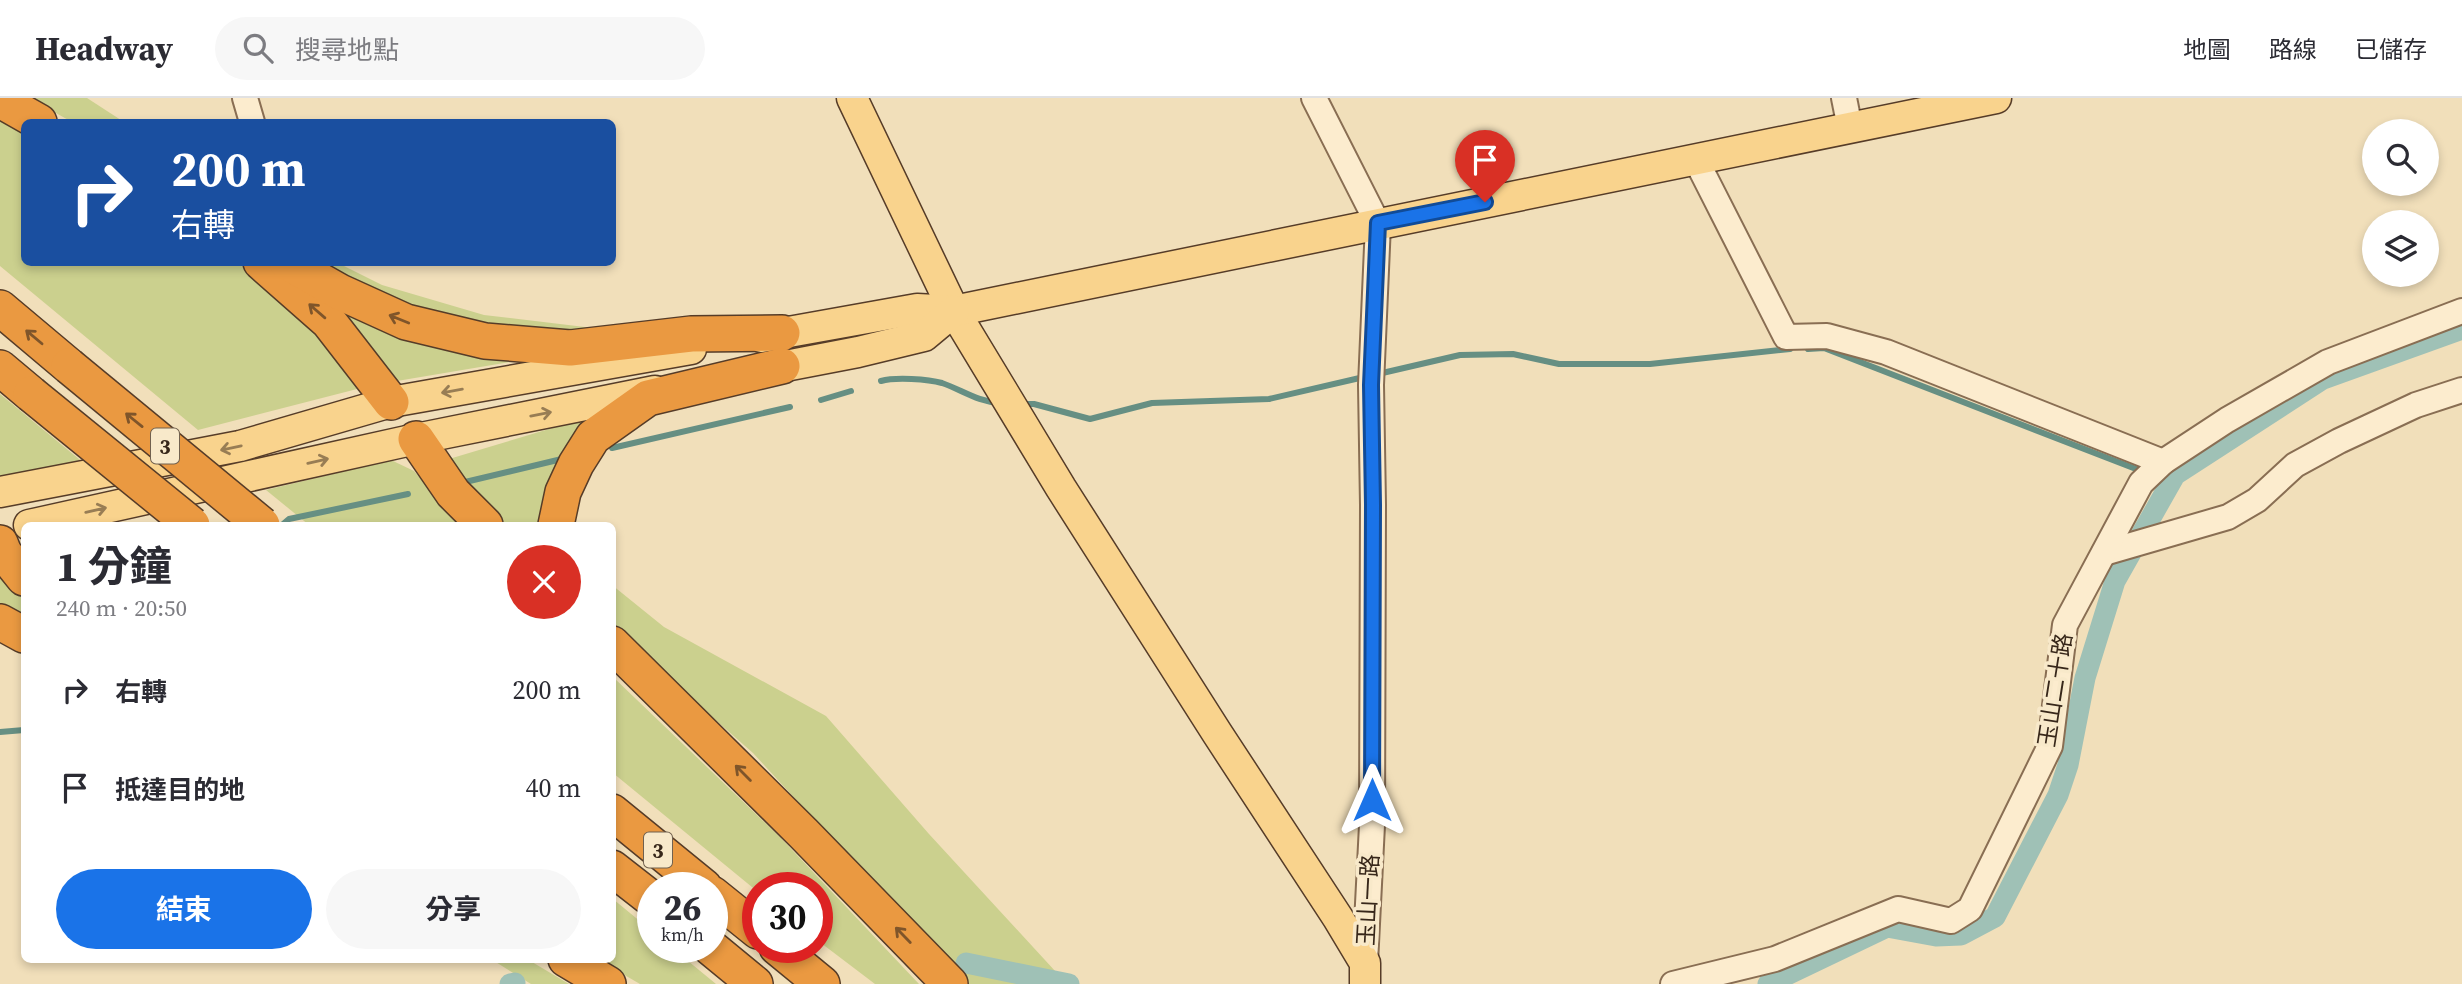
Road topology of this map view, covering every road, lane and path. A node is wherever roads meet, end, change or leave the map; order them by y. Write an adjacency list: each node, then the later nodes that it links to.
1 (245, 98): 8 (street)
2 (852, 98): 12 (main road)
3 (1314, 98): 11 (street, 玉山一路)
4 (1844, 98): 9 (street)
5 (1996, 98): 9 (main road)
6 (0, 100): 7 (highway)
7 (34, 119)
8 (252, 119)
9 (1850, 128): 10 (main road)
10 (1696, 160): 11 (main road); 26 (street)
11 (1378, 223): 16 (main road); 50 (street, 玉山一路)
12 (923, 246): 16 (main road); 18 (main road)
13 (266, 266): 24 (highway, one-way to 13)
14 (295, 266): 19 (highway, one-way to 14)
15 (0, 309): 30 (highway, 3, one-way to 15, bridge)
16 (954, 311): 18 (main road); 20 (main road); 21 (main road)
17 (2462, 311): 26 (street, 玉山二十路)
18 (841, 322): 19 (main road)
19 (782, 350): 20 (main road); 24 (main road, one-way to 24); 25 (main road, one-way to 19); 32 (highway)
20 (858, 352): 21 (main road)
21 (986, 367): 50 (main road)
22 (0, 368): 29 (highway, 3, bridge)
23 (2462, 390): 36 (street)
24 (391, 402): 25 (main road); 27 (main road, one-way to 27)
25 (416, 439): 28 (main road, one-way to 25); 31 (highway)
26 (2156, 468): 55 (street, 玉山二十路)
27 (0, 492)
28 (45, 522)
29 (188, 522)
30 (258, 522)
31 (482, 522)
32 (557, 522)
33 (21, 527): 34 (main road)
34 (0, 531)
35 (0, 543): 37 (highway)
36 (2104, 553)
37 (21, 574)
38 (0, 622): 39 (highway)
39 (21, 633)
40 (616, 645): 54 (highway, one-way to 40)
41 (616, 815): 43 (highway, 3)
42 (616, 871): 44 (highway, 3)
43 (686, 872)
44 (637, 888)
45 (728, 907): 46 (highway)
46 (742, 918)
47 (728, 962): 52 (highway)
48 (573, 963): 51 (highway)
49 (796, 963): 53 (highway)
50 (1365, 973)
51 (608, 984)
52 (755, 984)
53 (822, 984)
54 (950, 984)
55 (1673, 984)

